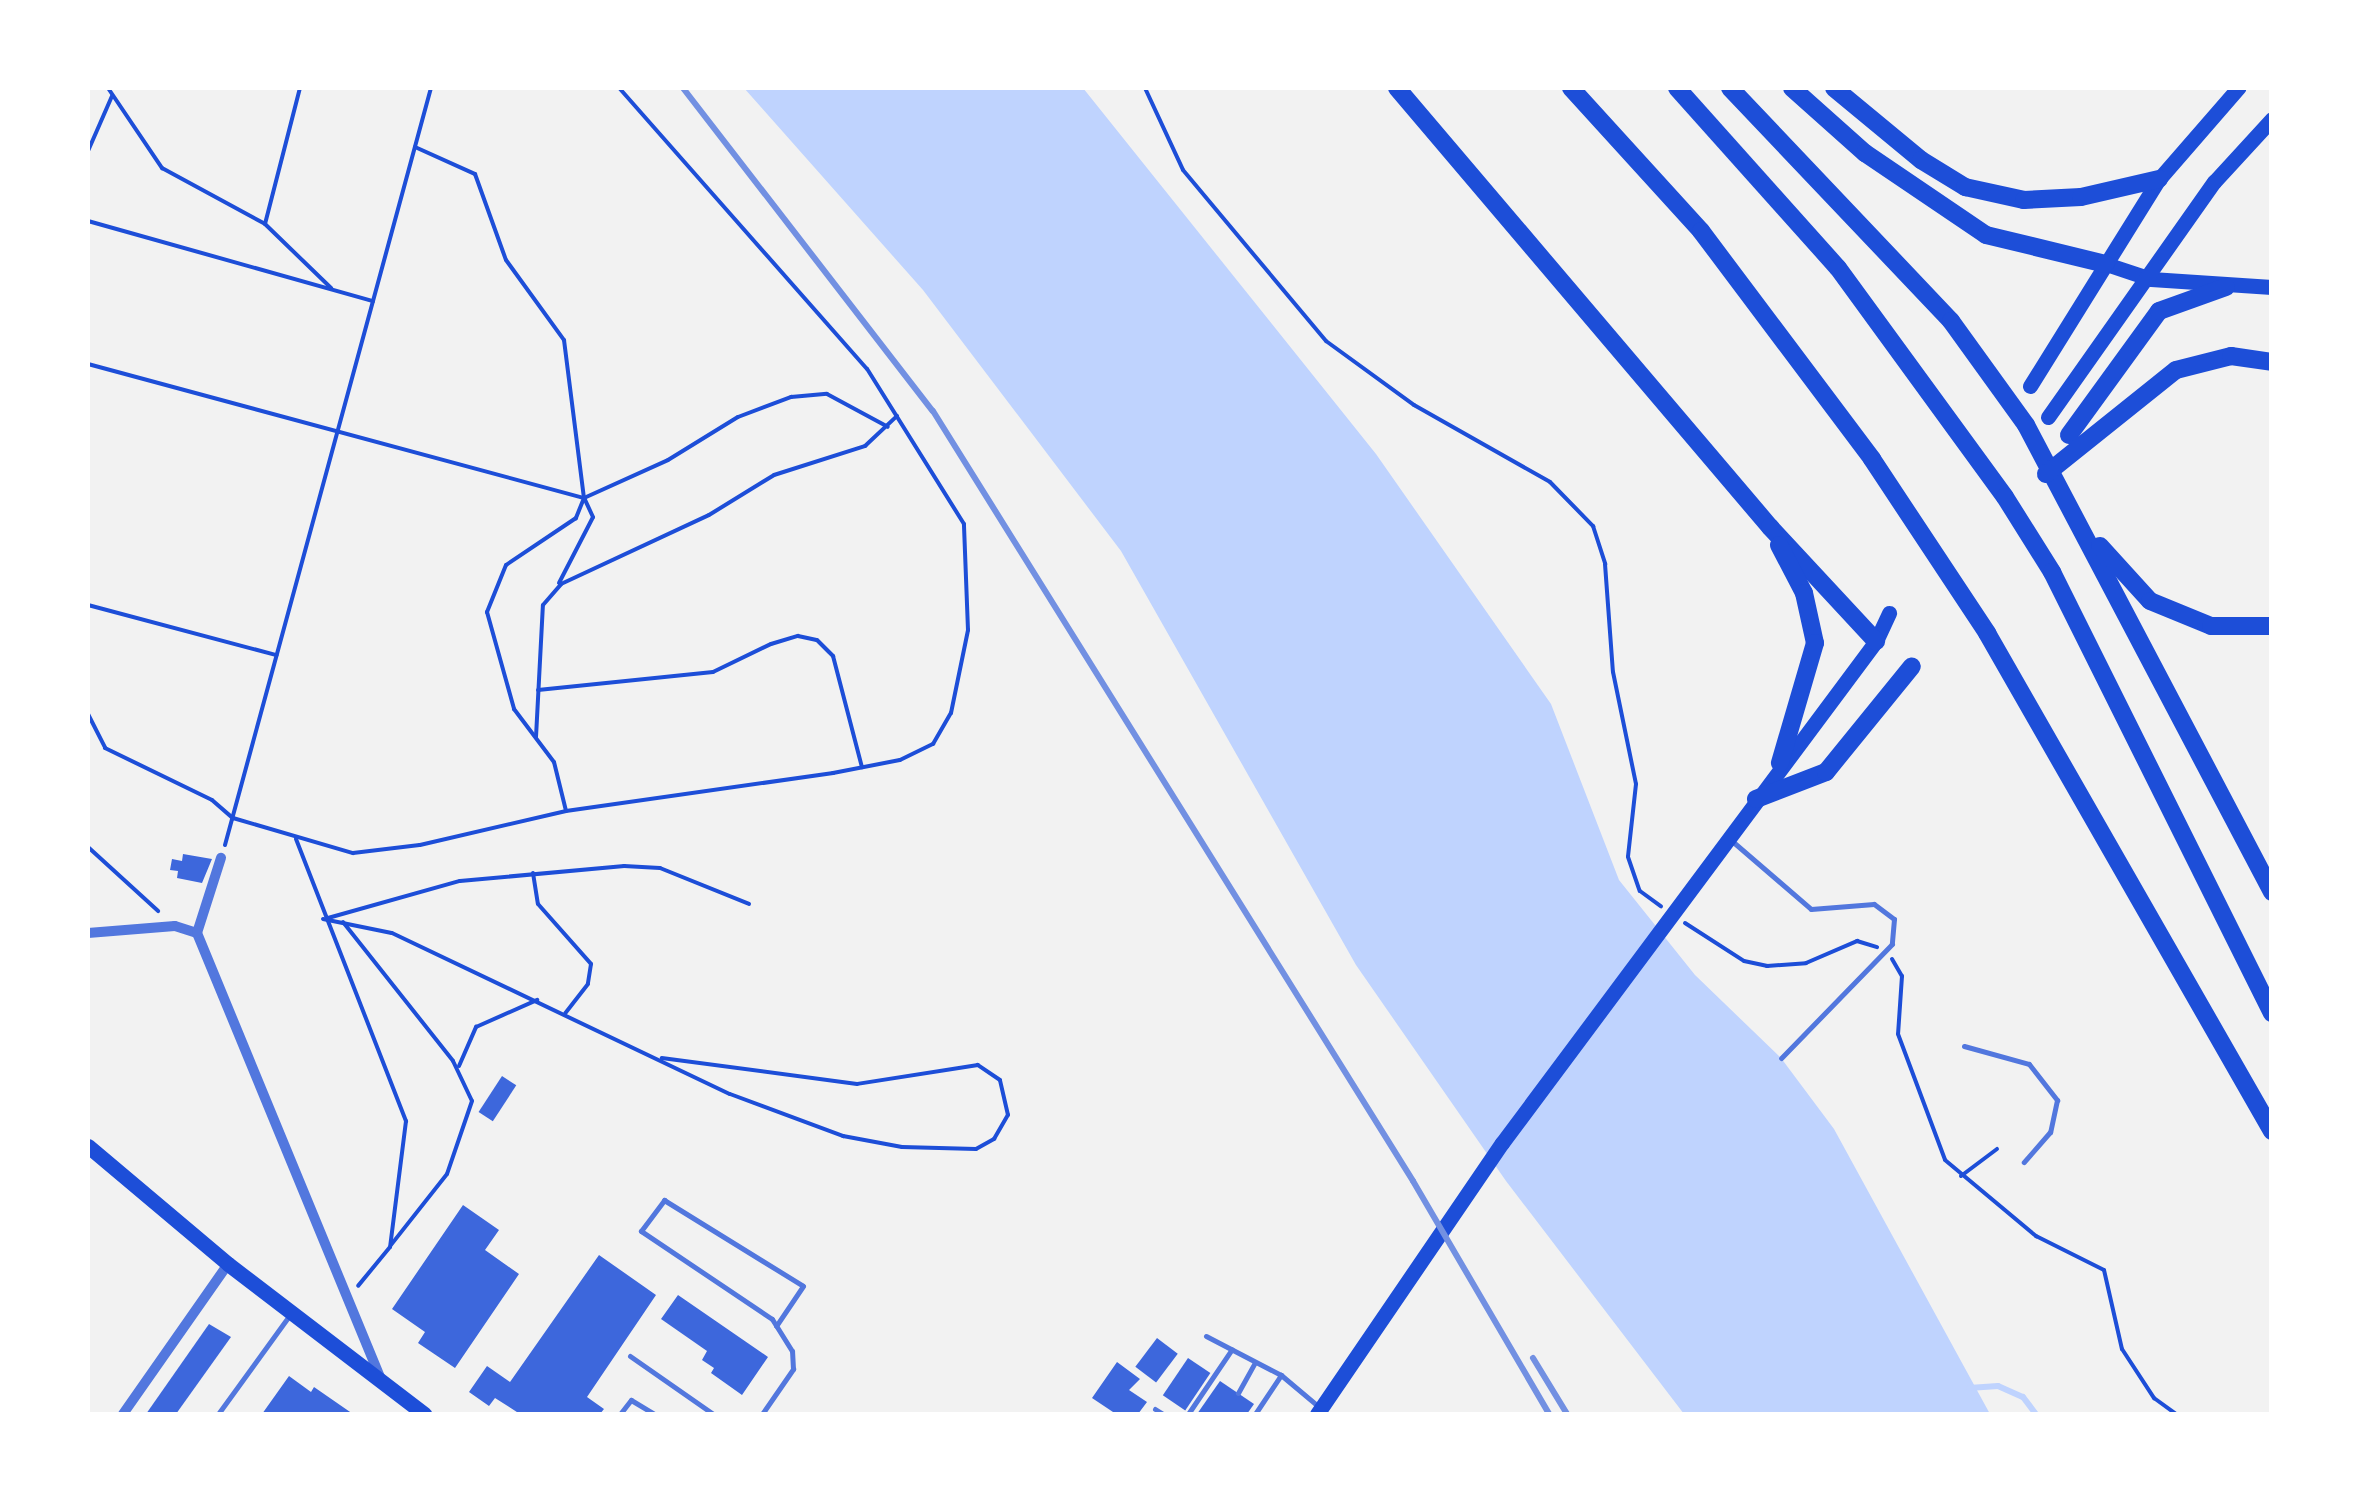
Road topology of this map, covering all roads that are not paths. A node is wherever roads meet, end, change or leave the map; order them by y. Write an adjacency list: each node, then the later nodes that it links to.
1 (1398, 88): 19 (highway)
2 (1571, 88): 35 (highway)
3 (1677, 88): 32 (highway)
4 (1730, 88): 20 (highway)
5 (1792, 88): 10 (highway)
6 (1834, 88): 9 (highway)
7 (2238, 88): 9 (main road)
8 (2272, 119): 11 (main road)
9 (2159, 178): 10 (main road)
10 (2106, 264): 11 (main road); 15 (main road)
11 (2151, 279): 12 (main road); 16 (main road)
12 (2226, 287): 13 (main road); 17 (highway)
13 (2272, 287)
14 (2272, 362): 18 (highway)
15 (2030, 386)
16 (2048, 418)
17 (2070, 434)
18 (2046, 475)
19 (1770, 527): 23 (highway); 25 (highway)
20 (2086, 531): 22 (highway); 29 (highway)
21 (1893, 617): 23 (main road)
22 (2272, 626)
23 (1876, 640): 25 (main road)
24 (1912, 666): 26 (highway)
25 (1780, 764): 26 (main road)
26 (1756, 800): 27 (main road)
27 (1726, 836): 34 (lane); 50 (main road)
28 (220, 858): 31 (street)
29 (2272, 892)
30 (88, 932): 31 (street)
31 (197, 933): 46 (street)
32 (2272, 1012)
33 (1964, 1046): 37 (lane)
34 (1781, 1058)
35 (2272, 1131)
36 (88, 1146): 38 (main road)
37 (2024, 1162)
38 (228, 1264): 39 (main road); 51 (street)
39 (290, 1313): 46 (main road); 52 (lane)
40 (776, 1326): 40 (lane); 56 (lane)
41 (1206, 1336): 42 (lane)
42 (1232, 1349): 44 (lane); 58 (lane)
43 (630, 1356): 55 (lane)
44 (1256, 1362): 45 (lane); 47 (lane)
45 (1280, 1375): 50 (lane); 59 (lane)
46 (384, 1386): 49 (main road)
47 (1238, 1393)
48 (1155, 1409): 57 (lane)
49 (412, 1411)
50 (1319, 1411)
51 (123, 1414)
52 (218, 1414)
53 (620, 1414): 54 (lane)
54 (654, 1414)
55 (713, 1414)
56 (762, 1414)
57 (1163, 1414)
58 (1188, 1414)
59 (1255, 1414)

